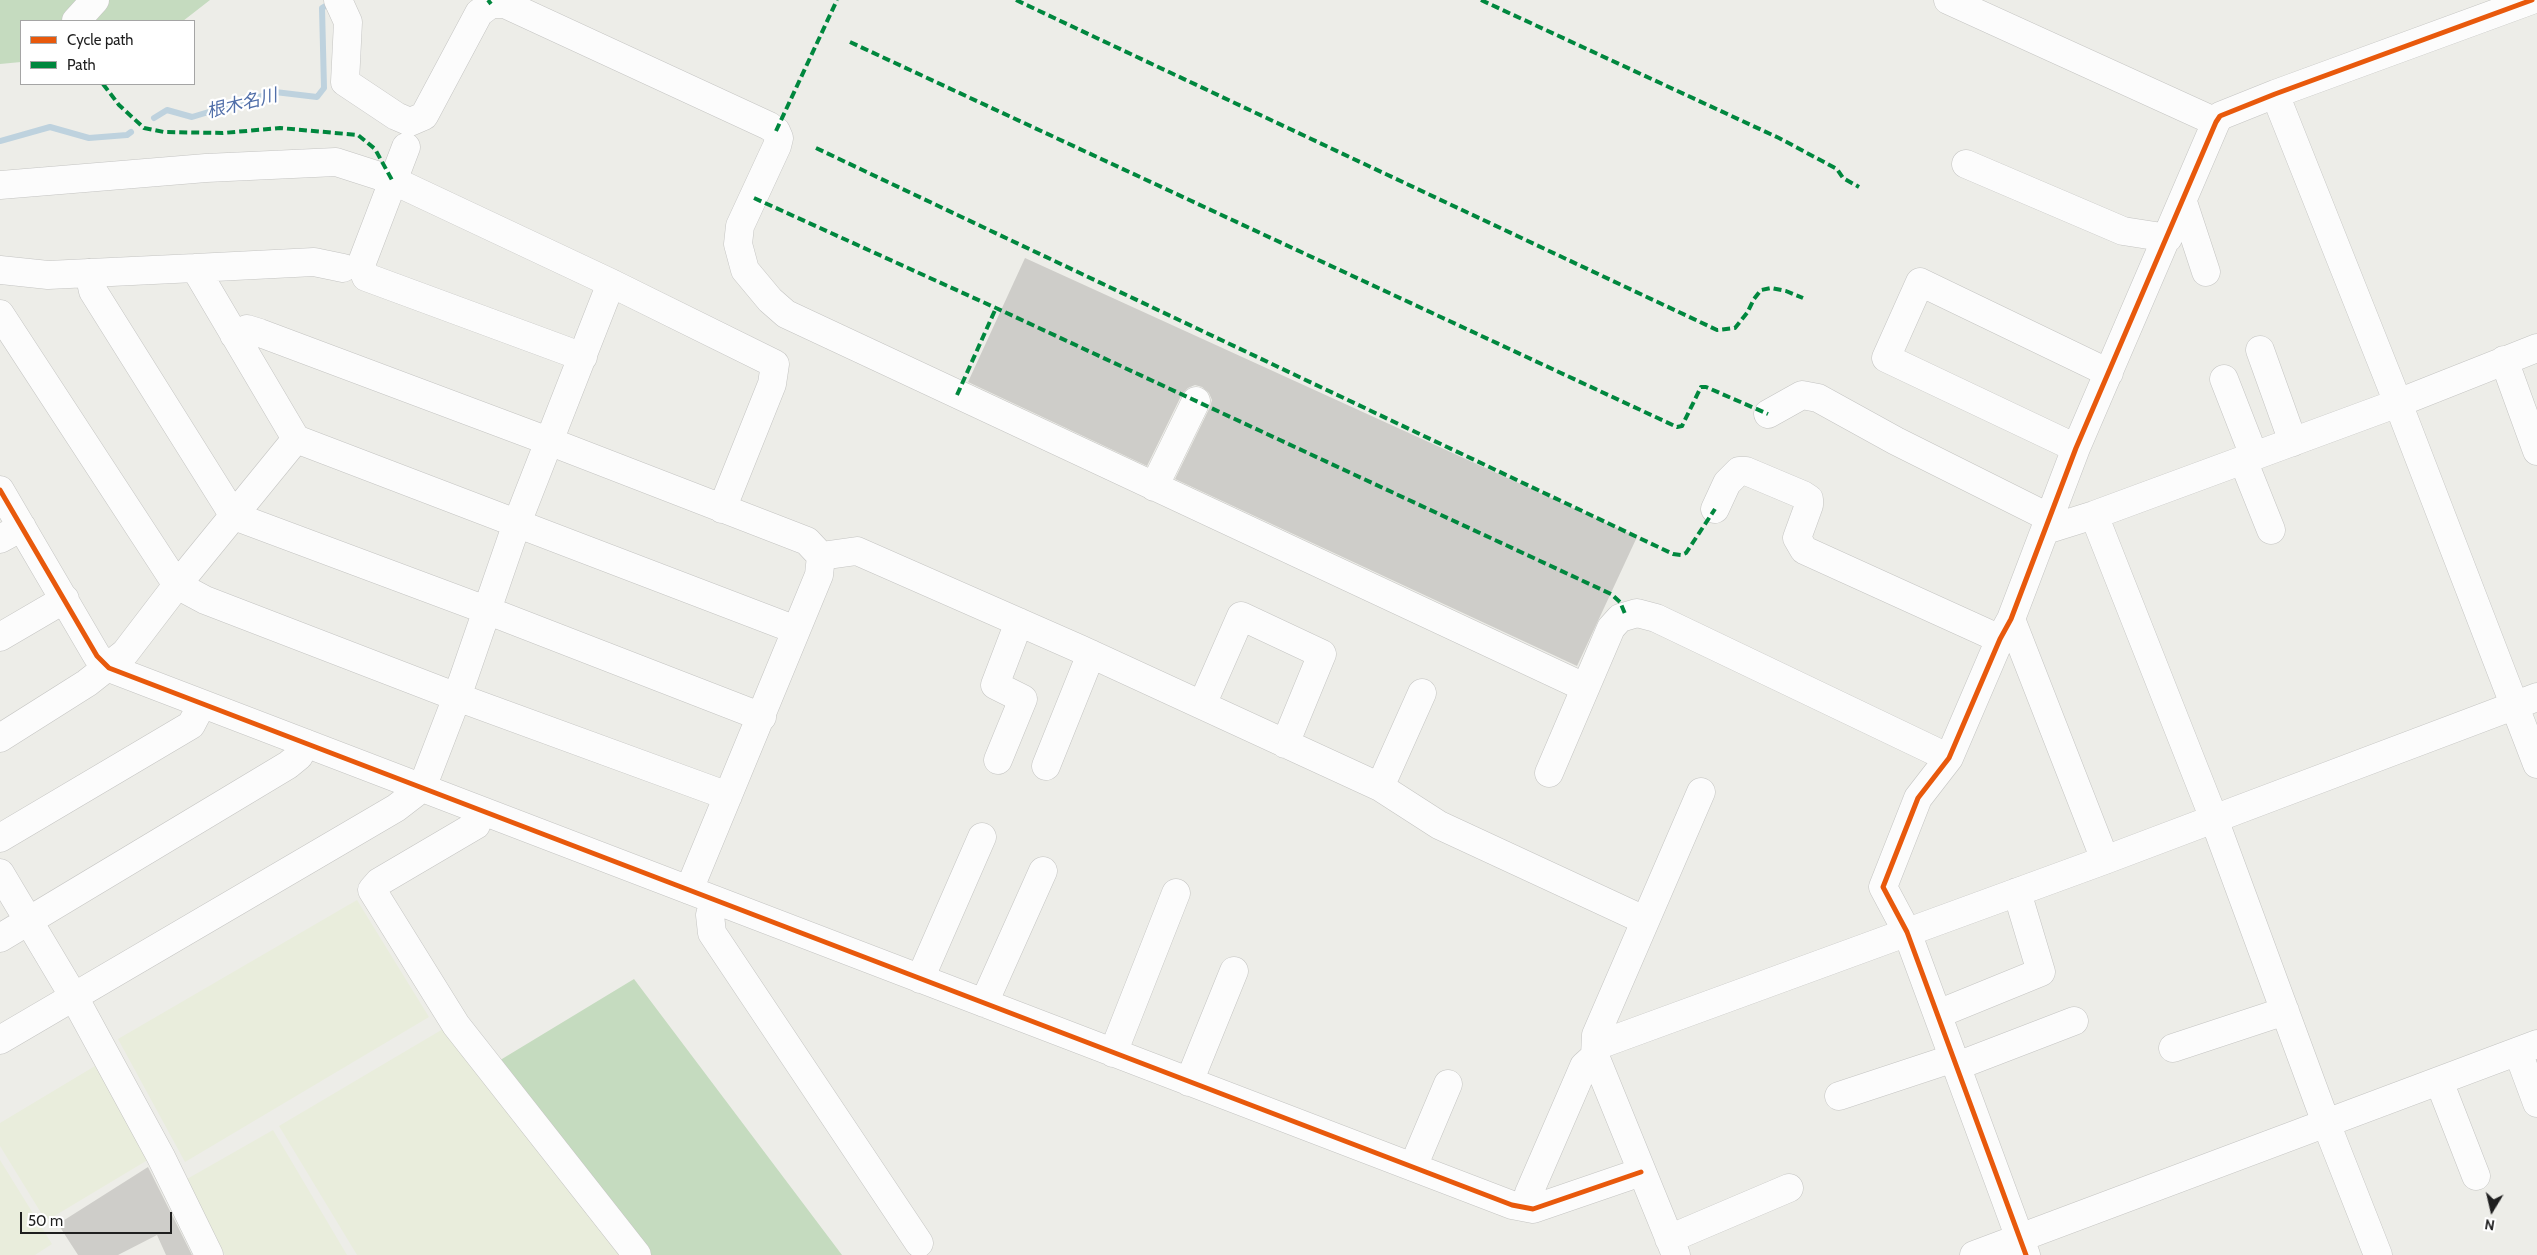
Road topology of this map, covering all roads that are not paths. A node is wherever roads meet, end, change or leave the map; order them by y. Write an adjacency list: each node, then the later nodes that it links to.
1 (95, 0): 5 (street)
2 (1948, 0): 7 (street)
3 (2532, 0): 6 (street)
4 (339, 2): 37 (street)
5 (77, 20)
6 (2276, 94): 7 (street); 29 (street)
7 (2216, 122): 12 (street)
8 (406, 147): 10 (street)
9 (1966, 164): 13 (street)
10 (392, 180): 11 (street); 19 (street); 24 (street)
11 (0, 186)
12 (2183, 202): 13 (street); 17 (street)
13 (2168, 238): 26 (street)
14 (195, 268): 15 (street); 18 (street); 21 (street)
15 (343, 268)
16 (0, 270): 18 (street)
17 (2206, 272)
18 (89, 273): 41 (street)
19 (611, 283): 24 (street); 39 (street)
20 (0, 314): 48 (street)
21 (234, 334): 31 (street); 32 (street)
22 (2537, 348): 25 (street)
23 (2260, 350): 33 (street)
24 (583, 357): 32 (street)
25 (2504, 360): 29 (street); 35 (street)
26 (2109, 373): 34 (street); 34 (street)
27 (2224, 378): 36 (street)
28 (1196, 401): 37 (street)
29 (2398, 403): 33 (street); 60 (street)
30 (1768, 414): 44 (street)
31 (296, 439): 41 (street); 43 (street)
32 (551, 442): 39 (street); 43 (street)
33 (2293, 442): 36 (street)
34 (2076, 448): 44 (street)
35 (2537, 451)
36 (2249, 458): 42 (street); 45 (street)
37 (1154, 487): 57 (street)
38 (0, 490): 46 (street)
39 (722, 509): 47 (street)
40 (1715, 509): 52 (street)
41 (234, 516): 48 (street); 50 (street)
42 (2094, 516): 44 (street); 77 (street)
43 (518, 523): 50 (street); 53 (street)
44 (2048, 524): 52 (street)
45 (2271, 530)
46 (11, 533): 49 (street)
47 (821, 556): 51 (street); 53 (street)
48 (177, 585): 56 (street); 59 (street)
49 (64, 599): 54 (street); 56 (street)
50 (486, 610): 59 (street); 63 (street)
51 (1019, 622): 55 (street); 68 (street)
52 (2006, 629): 67 (street); 80 (street)
53 (796, 630): 63 (street)
54 (0, 637)
55 (1091, 654): 62 (street); 70 (street)
56 (109, 668): 61 (street); 64 (street)
57 (1584, 686): 67 (street); 71 (street)
58 (1422, 693): 73 (street)
59 (457, 697): 72 (street); 75 (street)
60 (2526, 701): 69 (street); 77 (street)
61 (202, 704): 65 (street); 79 (street)
62 (1202, 705): 66 (street); 66 (street)
63 (762, 717): 75 (street)
64 (0, 738)
65 (305, 743): 72 (street); 88 (street)
66 (1285, 744): 73 (street)
67 (1949, 758): 89 (street)
68 (998, 760)
69 (2537, 764)
70 (1046, 766)
71 (1549, 773)
72 (422, 788): 76 (street); 93 (street)
73 (1385, 790): 87 (street)
74 (1701, 792): 87 (street)
75 (728, 796): 83 (street)
76 (482, 811): 83 (street); 119 (street)
77 (2214, 819): 80 (street); 95 (street)
78 (982, 837): 92 (street)
79 (0, 838)
80 (2105, 860): 84 (street)
81 (1044, 871): 94 (street)
82 (0, 873): 88 (street)
83 (689, 890): 86 (street)
84 (2017, 892): 89 (street); 96 (street)
85 (1176, 893): 102 (street)
86 (714, 900): 92 (street); 115 (street)
87 (1644, 920): 101 (street)
88 (28, 921): 90 (street); 93 (street)
89 (1907, 932): 96 (street); 101 (street)
90 (0, 938)
91 (1234, 971): 105 (street)
92 (920, 979): 94 (street)
93 (74, 998): 98 (street); 118 (street)
94 (984, 1003): 102 (street)
95 (2285, 1011): 99 (street); 109 (street)
96 (1938, 1014): 103 (street)
97 (2074, 1021): 103 (street)
98 (0, 1040)
99 (2173, 1048)
100 (2527, 1048): 104 (street); 108 (street)
101 (1596, 1051): 111 (street); 114 (street)
102 (1113, 1053): 105 (street)
103 (1956, 1062): 107 (street); 116 (street)
104 (2439, 1081): 109 (street); 112 (street)
105 (1189, 1082): 110 (street)
106 (1448, 1084): 110 (street)
107 (1839, 1096)
108 (2537, 1103)
109 (2326, 1123): 116 (street); 121 (street)
110 (1413, 1167): 114 (street)
111 (1641, 1172): 114 (street); 117 (street)
112 (2476, 1176)
113 (1789, 1188): 117 (street)
114 (1525, 1208)
115 (919, 1243)
116 (2023, 1246): 120 (street)
117 (1672, 1247)
118 (209, 1255)
119 (637, 1255)
120 (1974, 1255)
121 (2378, 1255)

